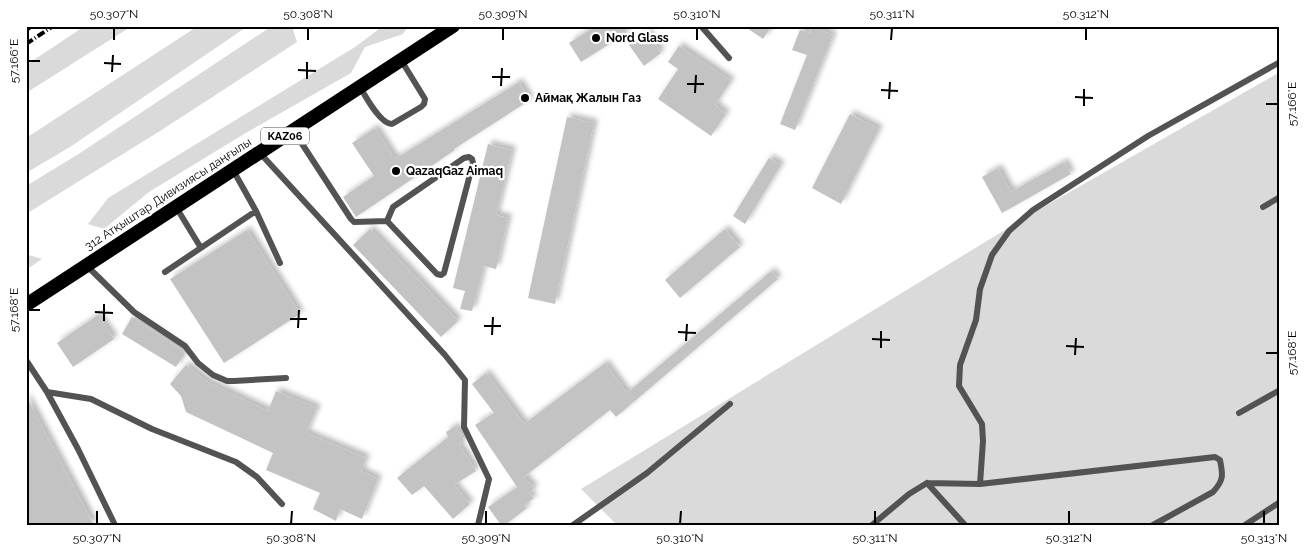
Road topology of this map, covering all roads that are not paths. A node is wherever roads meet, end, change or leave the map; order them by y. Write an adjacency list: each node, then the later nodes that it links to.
1 (453, 26): 4 (highway, 312 Атқыштар Дивизиясы даңғылы / KАZ06)
2 (701, 26): 3 (lane)
3 (729, 58)
4 (401, 60): 6 (highway, 312 Атқыштар Дивизиясы даңғылы / KАZ06); 6 (lane)
5 (1280, 62): 27 (lane)
6 (360, 87): 7 (highway, 312 Атқыштар Дивизиясы даңғылы / KАZ06)
7 (293, 130): 8 (highway, 312 Атқыштар Дивизиясы даңғылы / KАZ06); 14 (lane)
8 (259, 152): 9 (highway, 312 Атқыштар Дивизиясы даңғылы / KАZ06); 31 (lane)
9 (233, 170): 11 (highway, 312 Атқыштар Дивизиясы даңғылы / KАZ06); 13 (lane)
10 (1280, 198): 12 (lane)
11 (176, 207): 15 (lane); 17 (highway, 312 Атқыштар Дивизиясы даңғылы / KАZ06)
12 (1263, 207)
13 (256, 211): 15 (lane); 16 (lane)
14 (387, 221): 14 (lane)
15 (201, 248): 18 (lane)
16 (280, 264)
17 (87, 266): 19 (highway, 312 Атқыштар Дивизиясы даңғылы / KАZ06); 21 (lane)
18 (165, 272)
19 (26, 305)
20 (26, 360): 23 (lane)
21 (286, 378)
22 (1280, 390): 25 (lane)
23 (47, 392): 29 (lane); 30 (lane)
24 (730, 404): 32 (lane)
25 (1239, 413)
26 (926, 483): 27 (lane); 33 (lane); 34 (lane)
27 (980, 484): 35 (lane)
28 (1280, 502): 36 (lane)
29 (282, 504)
30 (115, 525)
31 (478, 525)
32 (573, 525)
33 (872, 525)
34 (965, 525)
35 (1153, 525)
36 (1245, 525)

